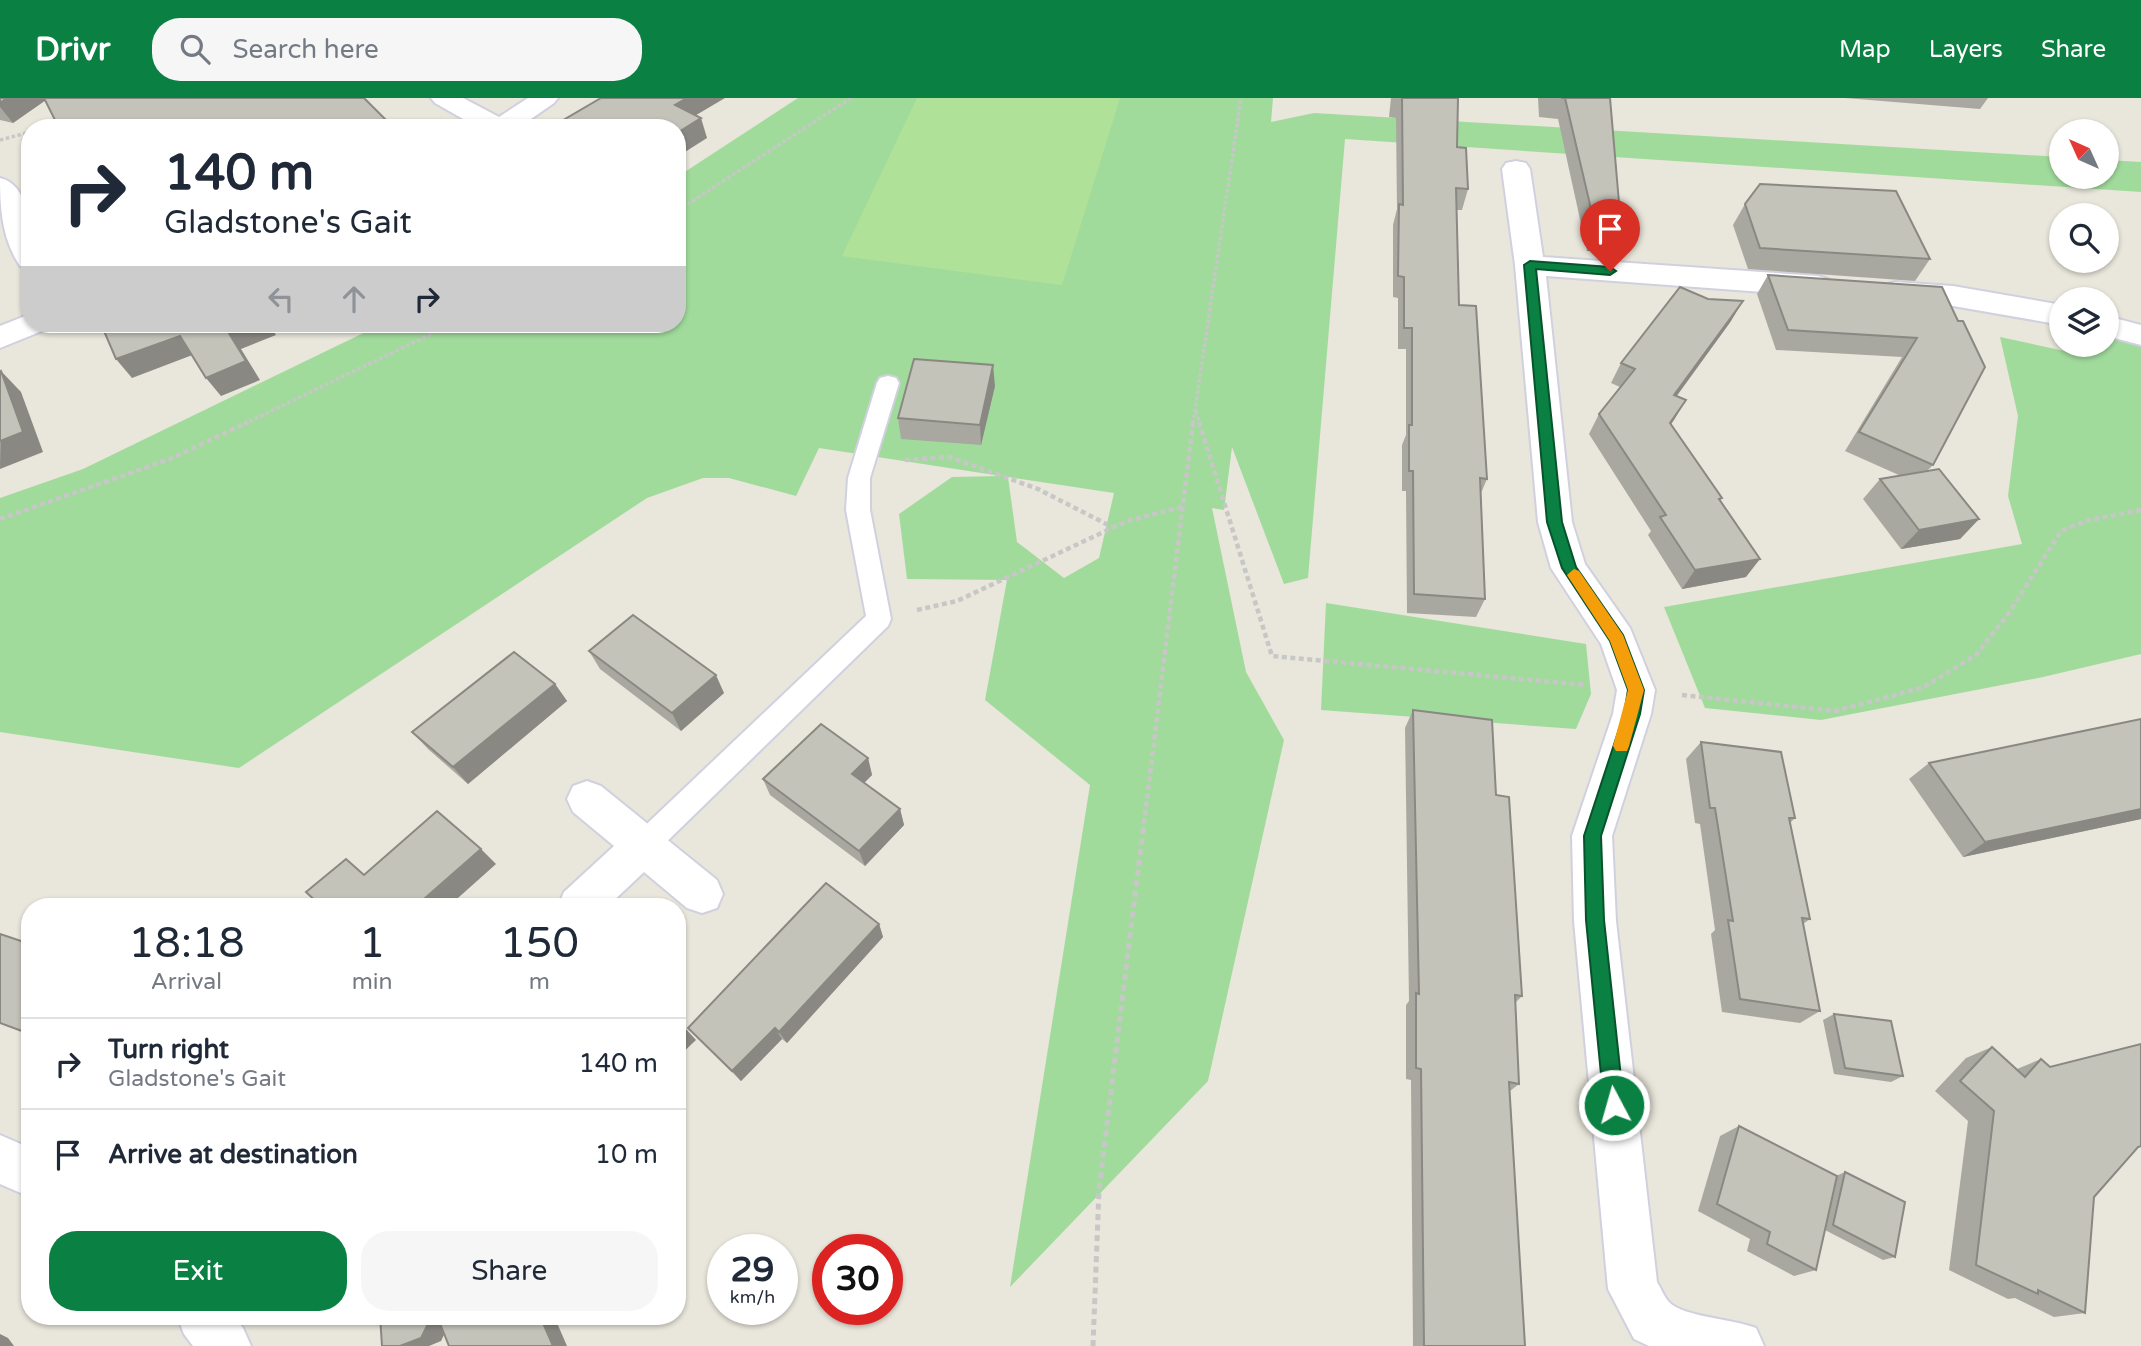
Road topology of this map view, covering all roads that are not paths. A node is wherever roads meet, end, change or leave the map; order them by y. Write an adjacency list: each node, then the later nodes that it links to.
1 (444, 98): 3 (street)
2 (545, 98): 4 (street)
3 (483, 119)
4 (514, 119)
5 (1516, 169): 8 (street)
6 (0, 186): 7 (street)
7 (21, 235)
8 (1530, 265): 9 (street); 22 (street)
9 (2049, 313)
10 (21, 329): 13 (street)
11 (2119, 329): 12 (street)
12 (2141, 335)
13 (0, 338)
14 (888, 383): 16 (lane)
15 (587, 799): 16 (street)
16 (643, 846): 17 (street); 18 (street)
17 (702, 894)
18 (588, 898)
19 (0, 1159): 20 (street)
20 (21, 1169)
21 (209, 1325): 23 (street)
22 (1649, 1333): 24 (street)
23 (225, 1346)
24 (1738, 1346)

